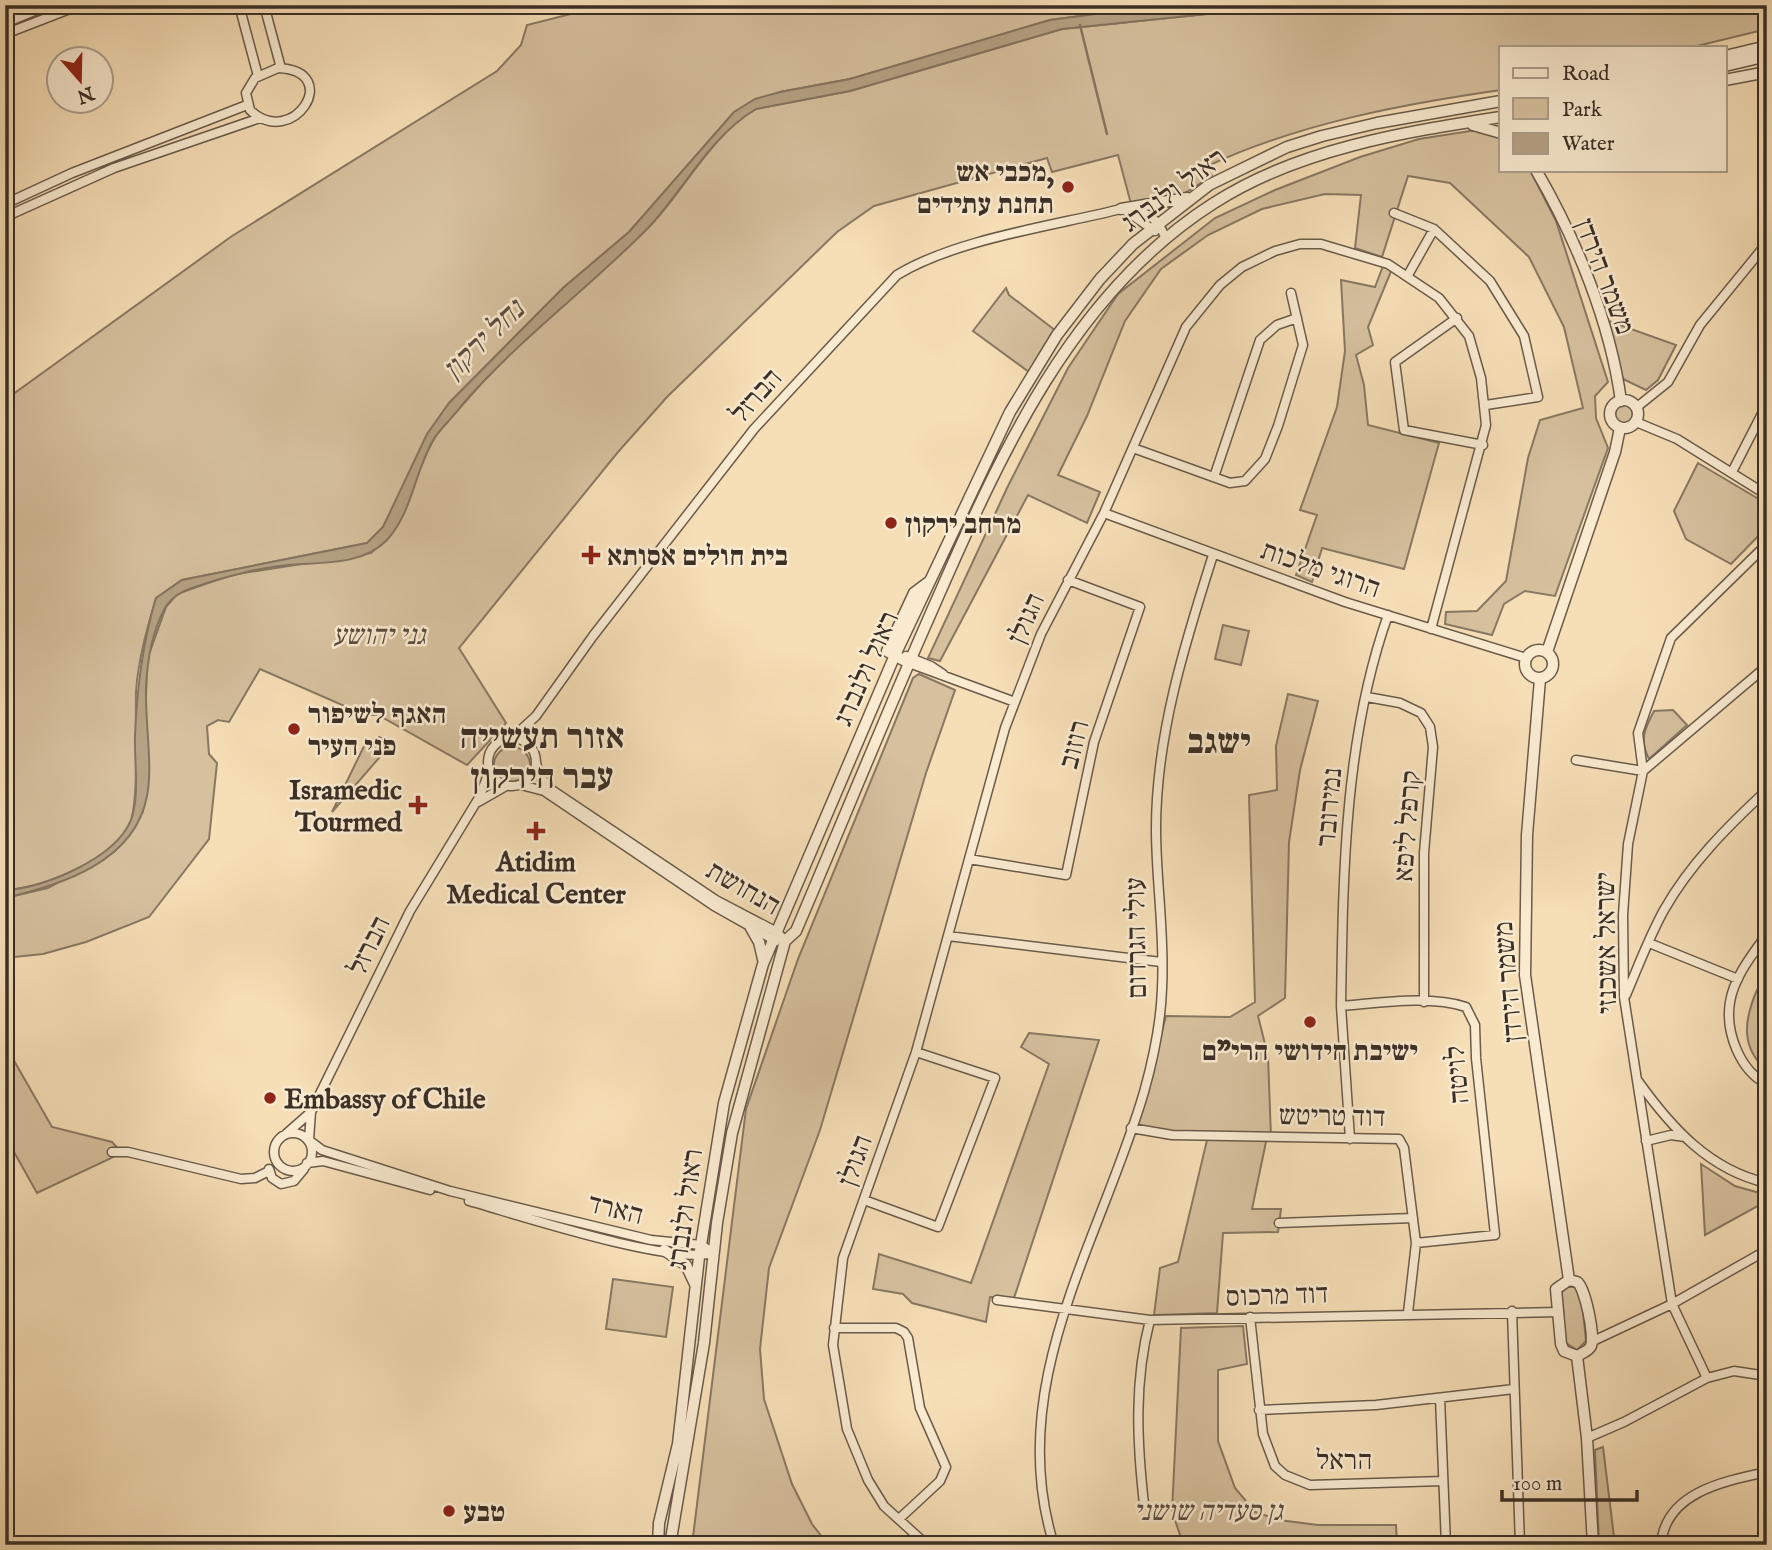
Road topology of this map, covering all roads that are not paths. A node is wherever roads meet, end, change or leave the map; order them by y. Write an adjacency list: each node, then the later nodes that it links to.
1 (49, 5): 5 (street)
2 (80, 5): 6 (street)
3 (239, 5): 13 (street)
4 (264, 5): 11 (street)
5 (5, 23)
6 (5, 34)
7 (1767, 46): 8 (street)
8 (1726, 56)
9 (1767, 56): 10 (street)
10 (1726, 66)
11 (281, 68): 13 (street); 18 (street)
12 (1767, 72): 14 (street)
13 (258, 76): 16 (street)
14 (1726, 80)
15 (1499, 102): 22 (street, ראול ולנברג)
16 (247, 105): 18 (street); 23 (street)
17 (1499, 117): 19 (street, ראול ולנברג)
18 (260, 118): 26 (street)
19 (1455, 124): 20 (street); 29 (street, ראול ולנברג)
20 (1499, 132)
21 (1537, 172): 35 (street, משמר הירדן)
22 (1191, 197): 24 (street); 27 (street, ראול ולנברג)
23 (6, 204)
24 (1121, 209): 27 (street); 60 (street, הברזל)
25 (1394, 213): 28 (street)
26 (5, 217)
27 (1155, 225): 29 (street); 53 (street, ראול ולנברג)
28 (1434, 229): 31 (street); 37 (street)
29 (1166, 239): 55 (street, ראול ולנברג)
30 (1767, 243): 38 (street)
31 (1408, 275): 34 (street, הגולן); 42 (street, הגולן)
32 (1291, 293): 33 (street)
33 (1297, 318): 44 (street); 44 (street)
34 (1457, 318): 37 (street, הגולן); 41 (street)
35 (1621, 401): 38 (street); 40 (street)
36 (1767, 404): 43 (street)
37 (1486, 405): 41 (street, הגולן)
38 (1637, 407): 39 (street)
39 (1636, 422): 40 (street); 43 (street)
40 (1620, 428): 52 (street)
41 (1483, 445): 51 (street, הגולן)
42 (1133, 448): 44 (street); 46 (street, הגולן)
43 (1732, 472): 45 (street)
44 (1214, 478)
45 (1767, 495)
46 (1104, 513): 48 (street, הרוגי מלכות); 49 (street, הגולן)
47 (1767, 544): 63 (street, ישראל אשכנזי)
48 (1213, 555): 50 (street, הרוגי מלכות); 76 (street, עולי הגרדום)
49 (1068, 580): 59 (street, הגולן); 69 (street, רוזוב)
50 (1388, 615): 51 (street, הרוגי מלכות); 58 (street, נמירובר)
51 (1431, 628): 54 (street, הרוגי מלכות)
52 (1547, 652): 54 (street); 57 (street)
53 (895, 655): 55 (street); 73 (street, ראול ולנברג)
54 (1526, 658): 57 (street)
55 (910, 660): 59 (street); 74 (street, ראול ולנברג)
56 (1767, 666): 63 (street)
57 (1539, 678): 106 (street, משמר הירדן)
58 (1367, 697): 80 (street, קרפל ליפא); 81 (street, נמירובר)
59 (1015, 702): 69 (street, הגולן)
60 (512, 738): 62 (street); 64 (street)
61 (1576, 760): 63 (street)
62 (536, 762): 65 (street); 73 (street, הנחושת)
63 (1643, 771): 79 (street, ישראל אשכנזי)
64 (489, 772): 66 (street); 68 (street, הברזל)
65 (520, 785): 66 (street); 70 (street, הנחושת)
66 (506, 786): 68 (street, הברזל)
67 (1767, 790): 75 (street)
68 (475, 804): 85 (street, הברזל)
69 (969, 859): 72 (street, הגולן)
70 (751, 928): 73 (street, הנחושת); 77 (street)
71 (1767, 934): 78 (street)
72 (948, 936): 76 (street); 82 (street, הגולן)
73 (776, 937): 74 (street, הנחושת); 77 (street, ראול ולנברג)
74 (785, 941): 104 (street, ראול ולנברג)
75 (1649, 943): 78 (street); 79 (street)
76 (1161, 962): 86 (street, עולי הגרדום)
77 (763, 964): 101 (street, ראול ולנברג)
78 (1738, 979): 84 (street)
79 (1624, 998): 83 (street, ישראל אשכנזי)
80 (1424, 1002): 81 (street, לויטה); 100 (street, לויטה)
81 (1341, 1006): 89 (street)
82 (916, 1052): 97 (street, הגולן); 97 (street)
83 (1637, 1081): 88 (street); 91 (street, ישראל אשכנזי)
84 (1767, 1084)
85 (311, 1112): 87 (street, הברזל); 90 (street, הברזל)
86 (1130, 1129): 89 (street, דוד טריטש); 110 (street, עולי הגרדום)
87 (286, 1134): 90 (street); 92 (street)
88 (1685, 1137): 91 (street); 96 (street)
89 (1350, 1139): 98 (street, דוד טריטש)
90 (309, 1140): 94 (street); 101 (street, הארד)
91 (1646, 1142): 109 (street, ישראל אשכנזי)
92 (274, 1149): 94 (street); 95 (street)
93 (112, 1152): 95 (street)
94 (306, 1164): 95 (street); 102 (street, הארד)
95 (269, 1171)
96 (1767, 1183)
97 (864, 1199): 116 (street, הגולן)
98 (1413, 1217): 99 (street); 100 (street, דוד טריטש)
99 (1279, 1223)
100 (1416, 1243): 113 (street, דוד טריטש)
101 (701, 1245): 104 (street, הארד); 105 (street, ראול ולנברג)
102 (664, 1250): 105 (street, הארד); 107 (street)
103 (1767, 1251): 109 (street)
104 (714, 1253): 105 (street, הארד); 130 (street, ראול ולנברג)
105 (699, 1257): 107 (street, ראול ולנברג)
106 (1569, 1280): 112 (street); 117 (street)
107 (696, 1288): 129 (street, ראול ולנברג)
108 (997, 1300): 110 (street, דוד מרכוס)
109 (1671, 1304): 117 (street); 120 (street, ישראל אשכנזי)
110 (1062, 1310): 115 (street, דוד מרכוס); 132 (street, עולי הגרדום)
111 (1512, 1311): 112 (street, דוד מרכוס); 113 (street, דוד מרכוס); 121 (street)
112 (1559, 1312): 118 (street)
113 (1408, 1313): 114 (street, דוד מרכוס)
114 (1250, 1317): 115 (street, דוד מרכוס); 123 (street, הראל)
115 (1150, 1320): 127 (street)
116 (834, 1328): 128 (street, הגולן); 128 (street)
117 (1591, 1342): 118 (street)
118 (1577, 1356): 124 (street)
119 (1767, 1376): 120 (street)
120 (1707, 1378): 124 (street)
121 (1514, 1389): 122 (street); 134 (street)
122 (1440, 1398): 123 (street); 126 (street)
123 (1259, 1410): 126 (street, הראל)
124 (1587, 1438): 135 (street)
125 (1767, 1472): 136 (street)
126 (1443, 1481): 133 (street)
127 (1144, 1504)
128 (899, 1519): 131 (street, הגולן)
129 (655, 1545)
130 (670, 1545)
131 (927, 1545)
132 (1054, 1545)
133 (1446, 1545)
134 (1520, 1545)
135 (1593, 1545)
136 (1661, 1545)

